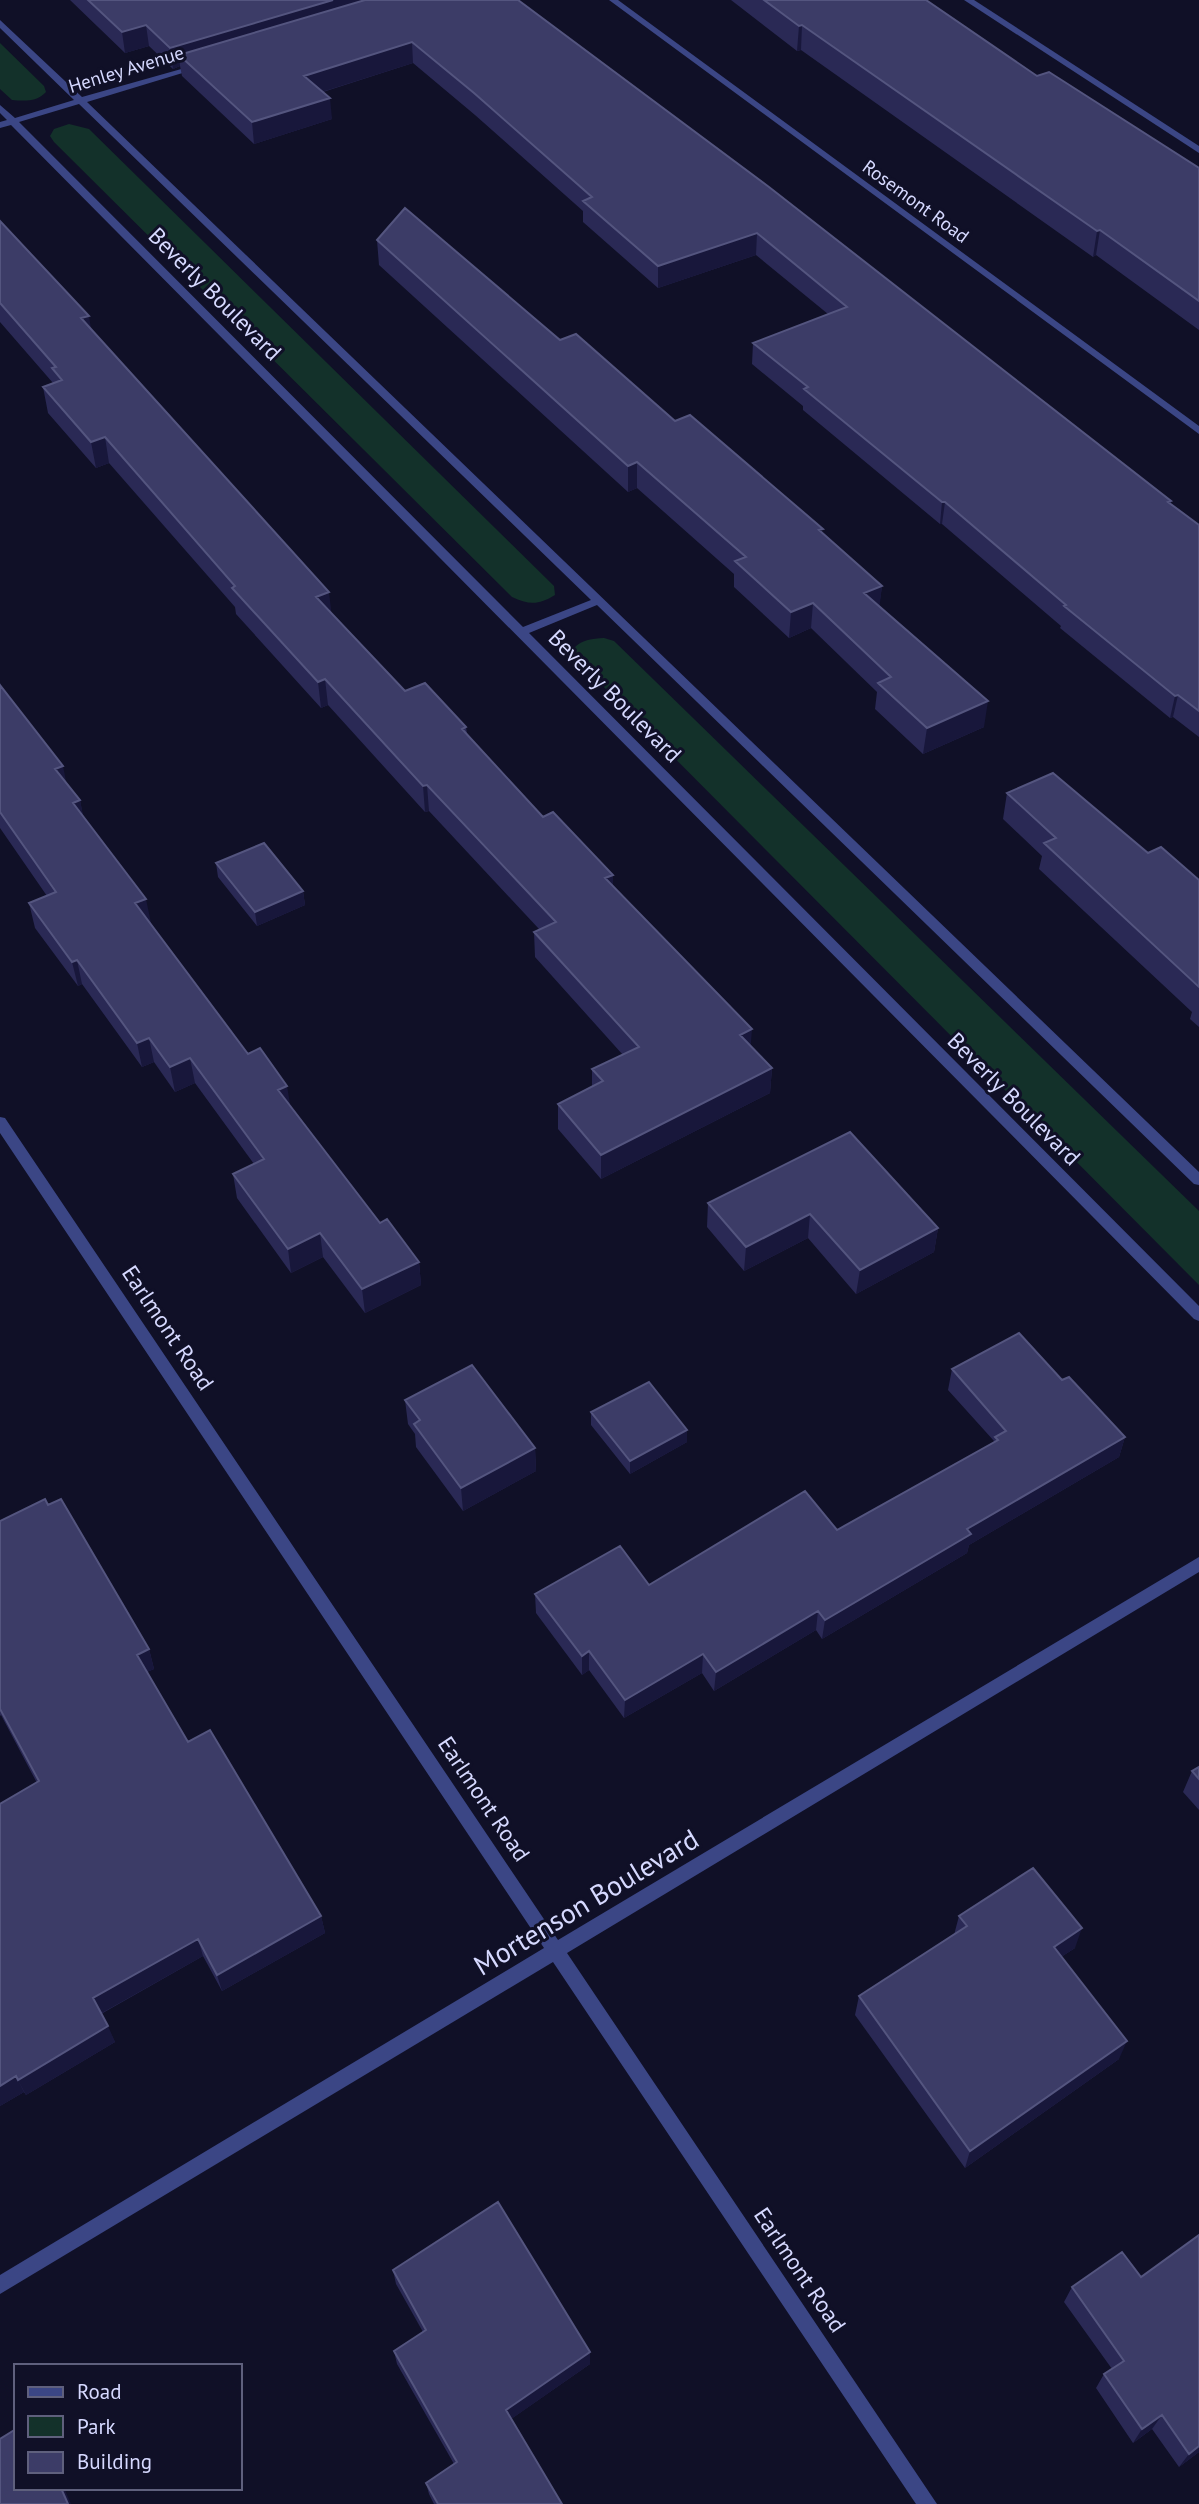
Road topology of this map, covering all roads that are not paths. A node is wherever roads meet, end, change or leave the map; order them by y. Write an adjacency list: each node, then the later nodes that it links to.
1 (613, 0): 10 (street, Rosemont Road)
2 (968, 0): 9 (street)
3 (0, 23): 5 (street, Beverly Boulevard)
4 (203, 65): 5 (street, Henley Avenue)
5 (81, 101): 7 (street, Henley Avenue); 11 (street, Beverly Boulevard)
6 (0, 108): 7 (street, Beverly Boulevard)
7 (13, 121): 8 (street, Henley Avenue); 12 (street, Beverly Boulevard)
8 (0, 125)
9 (1199, 150)
10 (1199, 431)
11 (597, 601): 12 (street); 14 (street, Beverly Boulevard)
12 (522, 632): 15 (street, Beverly Boulevard)
13 (0, 1122): 17 (street, Earlmont Road)
14 (1199, 1180)
15 (1199, 1315)
16 (1199, 1564): 17 (street, Mortenson Boulevard)
17 (557, 1950): 18 (street, Mortenson Boulevard); 19 (street, Earlmont Road)
18 (0, 2285)
19 (927, 2504)

